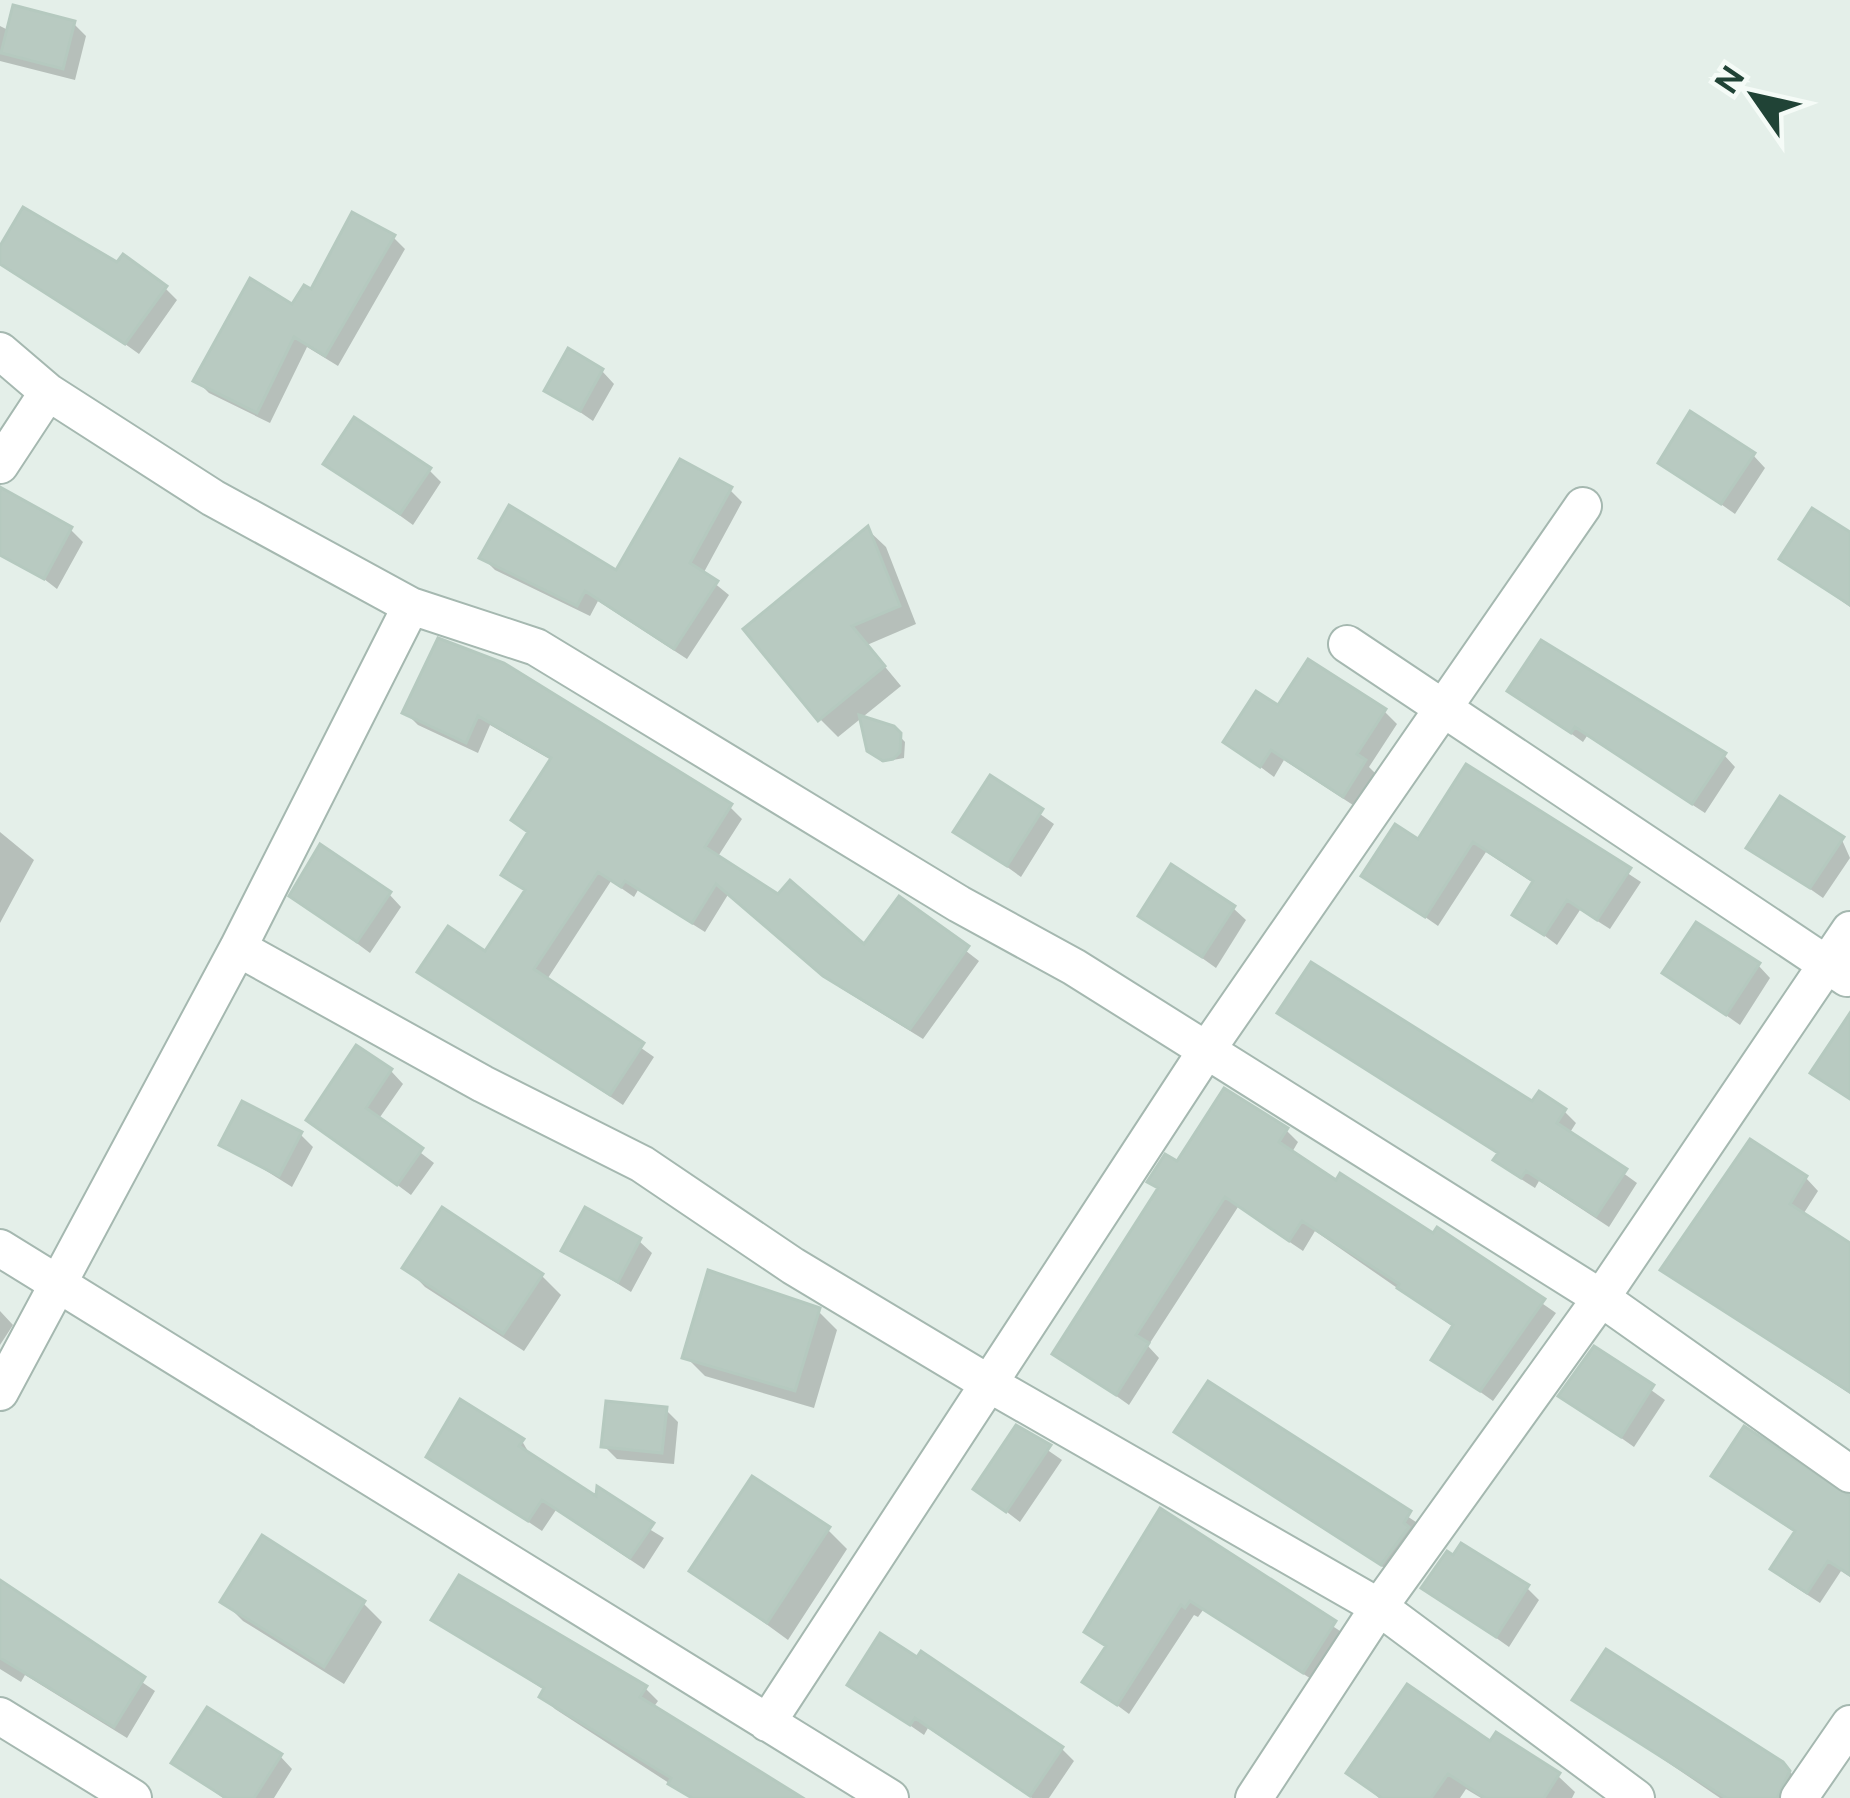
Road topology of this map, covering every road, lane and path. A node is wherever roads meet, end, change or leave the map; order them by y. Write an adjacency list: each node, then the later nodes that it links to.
1 (0, 352): 2 (street)
2 (48, 392): 3 (street); 5 (street)
3 (0, 465)
4 (1583, 506): 7 (street)
5 (411, 606): 9 (street); 11 (street)
6 (1347, 644): 7 (street)
7 (1438, 709): 10 (street); 11 (street)
8 (1850, 930): 10 (street)
9 (238, 948): 13 (street); 15 (street)
10 (1840, 973): 14 (street)
11 (1208, 1048): 14 (street); 15 (street)
12 (0, 1248): 13 (street)
13 (58, 1285): 16 (street); 20 (street)
14 (1601, 1298): 17 (street); 18 (street)
15 (988, 1383): 18 (street); 20 (street)
16 (0, 1392)
17 (1850, 1474)
18 (1379, 1606): 24 (street); 25 (street)
19 (0, 1716): 22 (street)
20 (767, 1723): 23 (street)
21 (1850, 1724): 26 (street)
22 (134, 1798)
23 (890, 1798)
24 (1254, 1798)
25 (1636, 1798)
26 (1799, 1798)

